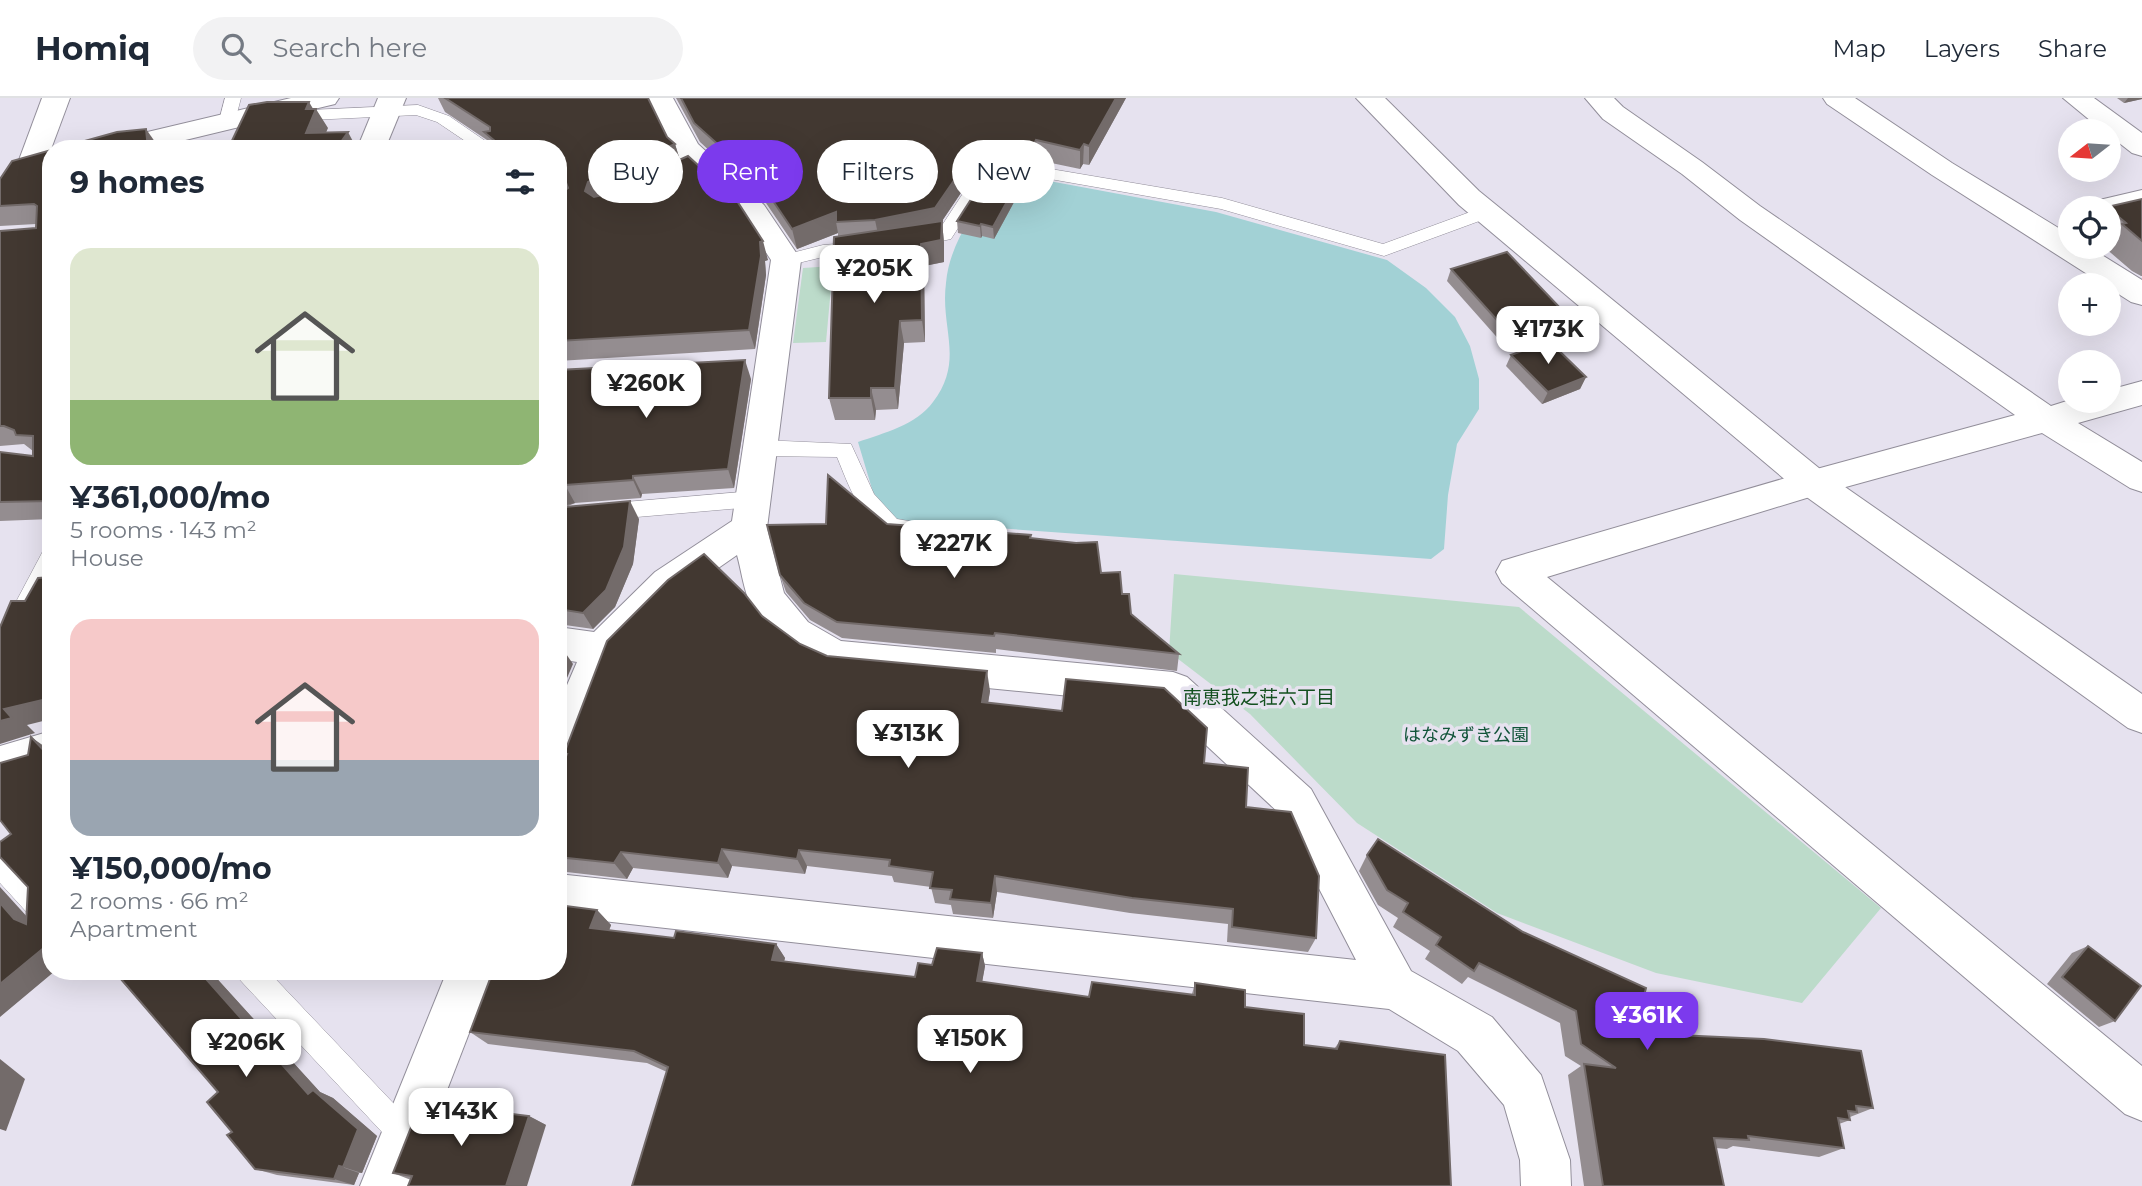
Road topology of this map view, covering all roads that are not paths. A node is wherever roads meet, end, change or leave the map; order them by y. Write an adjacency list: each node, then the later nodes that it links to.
1 (56, 98): 11 (street)
2 (325, 98): 9 (street)
3 (659, 98): 24 (street)
4 (1370, 98): 21 (street)
5 (1598, 98): 27 (street)
6 (1837, 98): 23 (street)
7 (2077, 98): 16 (street)
8 (389, 105): 9 (lane); 14 (street); 15 (lane)
9 (279, 109): 10 (street)
10 (236, 112): 12 (street); 13 (street)
11 (46, 140)
12 (141, 140)
13 (231, 140)
14 (375, 140)
15 (475, 140)
16 (2142, 147)
17 (40, 166): 18 (street)
18 (0, 176)
19 (2142, 199): 20 (street)
20 (2121, 204)
21 (1487, 212): 24 (lane); 30 (street)
22 (2058, 219): 23 (street)
23 (2034, 225): 25 (street)
24 (786, 260): 28 (street)
25 (2142, 294)
26 (2142, 393): 27 (street)
27 (2047, 420): 29 (street); 30 (street)
28 (760, 448): 32 (street); 33 (lane)
29 (2142, 479)
30 (1813, 482): 38 (street); 48 (street)
31 (575, 514): 32 (lane)
32 (751, 514): 37 (street); 47 (street)
33 (938, 533)
34 (42, 574): 35 (lane)
35 (19, 619)
36 (567, 644): 37 (street)
37 (602, 649): 39 (street)
38 (2142, 716)
39 (567, 733)
40 (42, 752): 41 (street)
41 (0, 764)
42 (0, 865): 44 (lane)
43 (567, 896): 47 (street)
44 (42, 910)
45 (258, 980): 49 (lane)
46 (466, 980): 49 (street)
47 (1395, 987): 51 (street)
48 (2142, 1097)
49 (405, 1136): 50 (street)
50 (385, 1186)
51 (1546, 1186)

